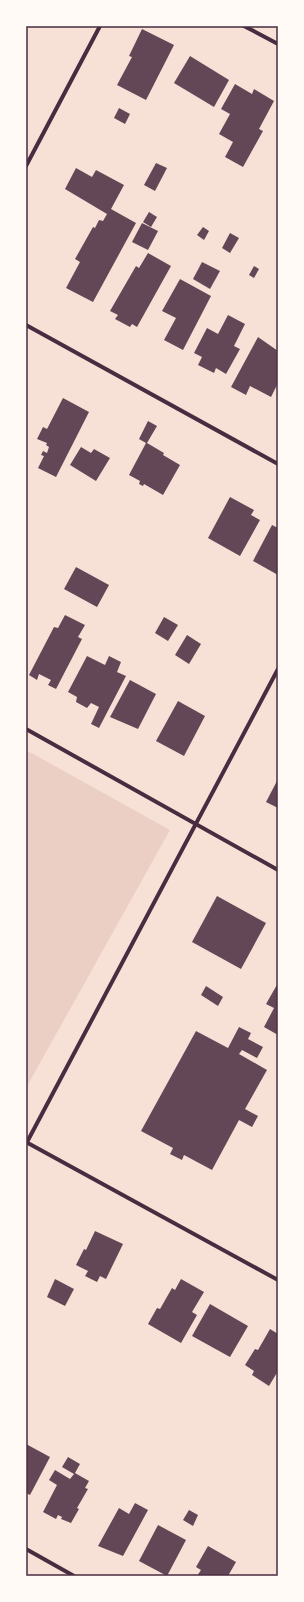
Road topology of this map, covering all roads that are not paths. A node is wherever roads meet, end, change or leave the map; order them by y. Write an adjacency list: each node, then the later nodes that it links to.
1 (100, 26): 4 (street)
2 (244, 26): 3 (street)
3 (278, 44)
4 (26, 166)
5 (26, 325): 6 (street)
6 (278, 464)
7 (278, 669): 9 (street)
8 (26, 729): 9 (street)
9 (195, 824): 10 (street); 11 (street)
10 (278, 870)
11 (26, 1143): 12 (street)
12 (278, 1280)
13 (26, 1549): 14 (street)
14 (74, 1576)

